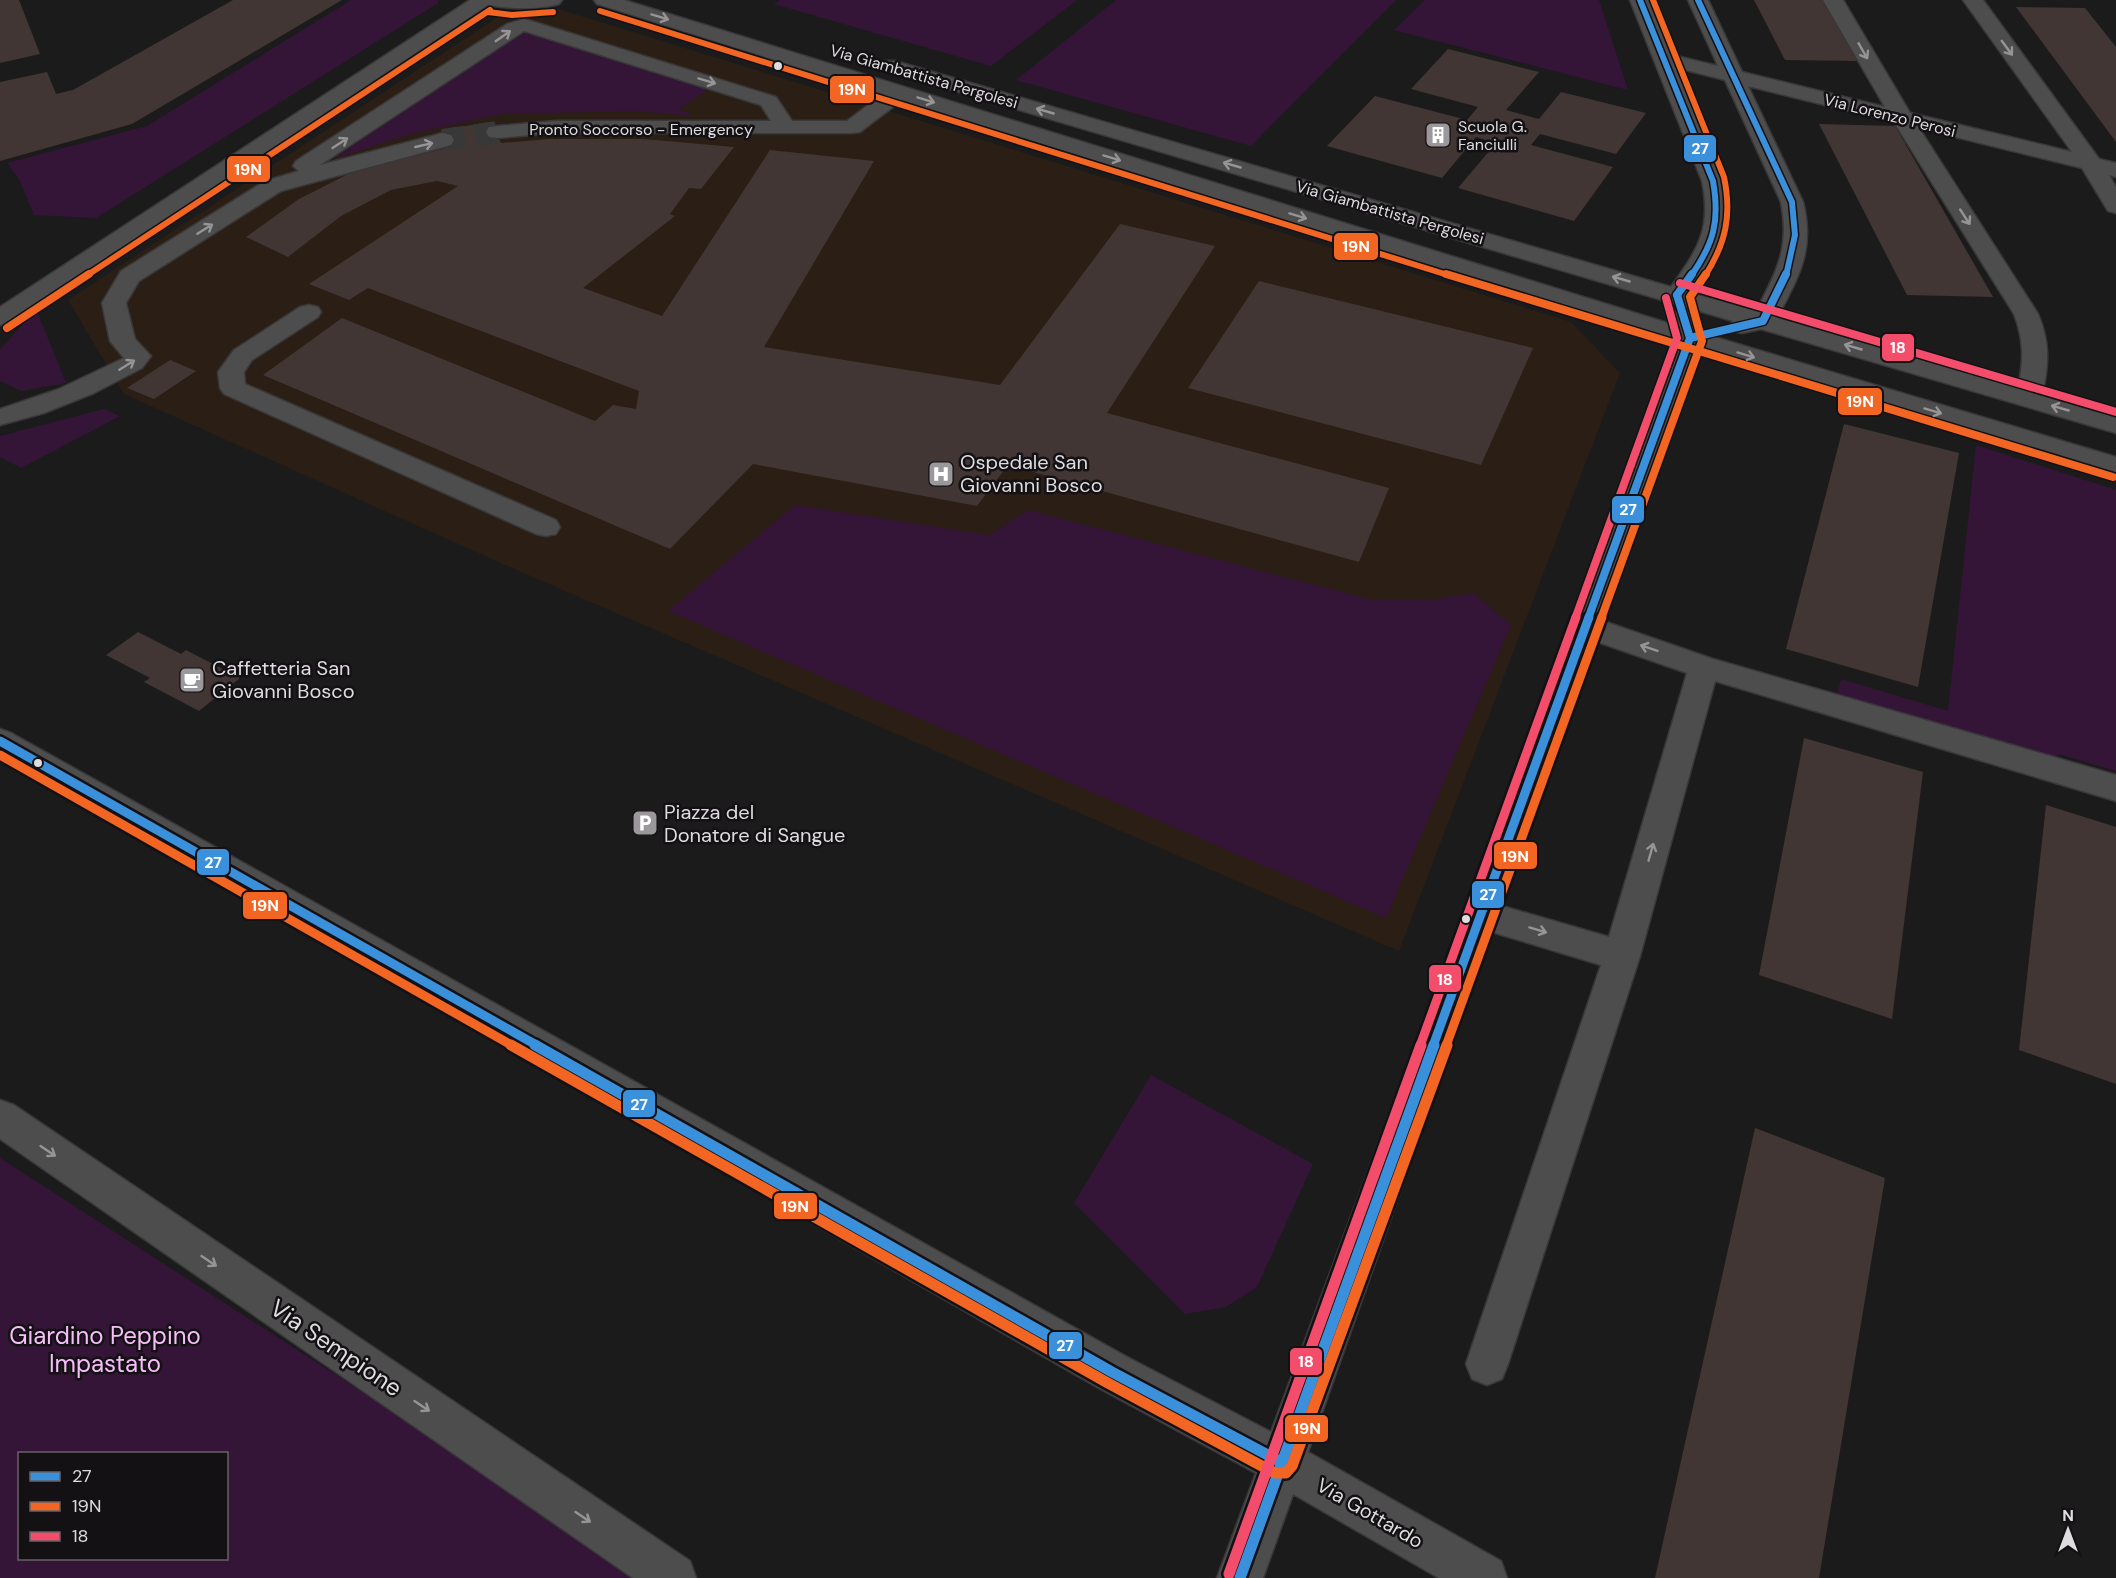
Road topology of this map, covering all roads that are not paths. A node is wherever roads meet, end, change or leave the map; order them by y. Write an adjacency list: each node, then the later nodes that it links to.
1 (483, 0): 24 (street)
2 (490, 0): 3 (street)
3 (552, 0)
4 (604, 0): 14 (street, Via Giambattista Pergolesi, one-way to 14)
5 (665, 0): 10 (street, Via Giambattista Pergolesi)
6 (1640, 0): 11 (street)
7 (1698, 0): 13 (street)
8 (1833, 0): 15 (street, one-way to 15)
9 (1973, 0): 19 (street, one-way to 19)
10 (814, 44)
11 (1665, 59): 13 (street, Via Lorenzo Perosi); 23 (street)
12 (872, 60): 23 (street, Via Giambattista Pergolesi, one-way to 12)
13 (1734, 76): 15 (street, Via Lorenzo Perosi); 26 (street)
14 (899, 92): 16 (street, Pronto Soccorso - Emergency); 27 (street, Via Giambattista Pergolesi, one-way to 27)
15 (1902, 117): 19 (street, Via Lorenzo Perosi); 30 (street, one-way to 30)
16 (786, 128): 17 (street, Pronto Soccorso - Emergency); 21 (street, one-way to 16)
17 (497, 132)
18 (443, 140): 21 (street, one-way to 18)
19 (2091, 164): 20 (street, Via Lorenzo Perosi); 22 (street)
20 (2116, 170)
21 (273, 186): 28 (street, one-way to 21)
22 (2116, 206)
23 (1677, 295): 26 (street, Via Giambattista Pergolesi); 27 (street)
24 (3, 307)
25 (309, 312): 34 (street)
26 (1763, 321): 27 (street); 30 (street, Via Giambattista Pergolesi, one-way to 26)
27 (1690, 338): 33 (street, Via Giambattista Pergolesi, one-way to 33); 35 (street)
28 (75, 393): 29 (street); 31 (street)
29 (0, 396)
30 (2028, 399): 32 (street, Via Giambattista Pergolesi, one-way to 30)
31 (0, 417)
32 (2116, 424)
33 (2116, 466)
34 (546, 527)
35 (1586, 626): 36 (street, one-way to 35); 39 (street)
36 (1704, 667): 38 (street); 40 (street, one-way to 36)
37 (0, 741): 43 (street, Via Gottardo)
38 (2116, 788)
39 (1482, 914): 40 (street, one-way to 40); 43 (street)
40 (1622, 956): 42 (street)
41 (0, 1118): 44 (street, Via Sempione, one-way to 44)
42 (1487, 1364)
43 (1281, 1462): 45 (street); 46 (street, Via Gottardo)
44 (673, 1578)
45 (1240, 1578)
46 (1484, 1578)

